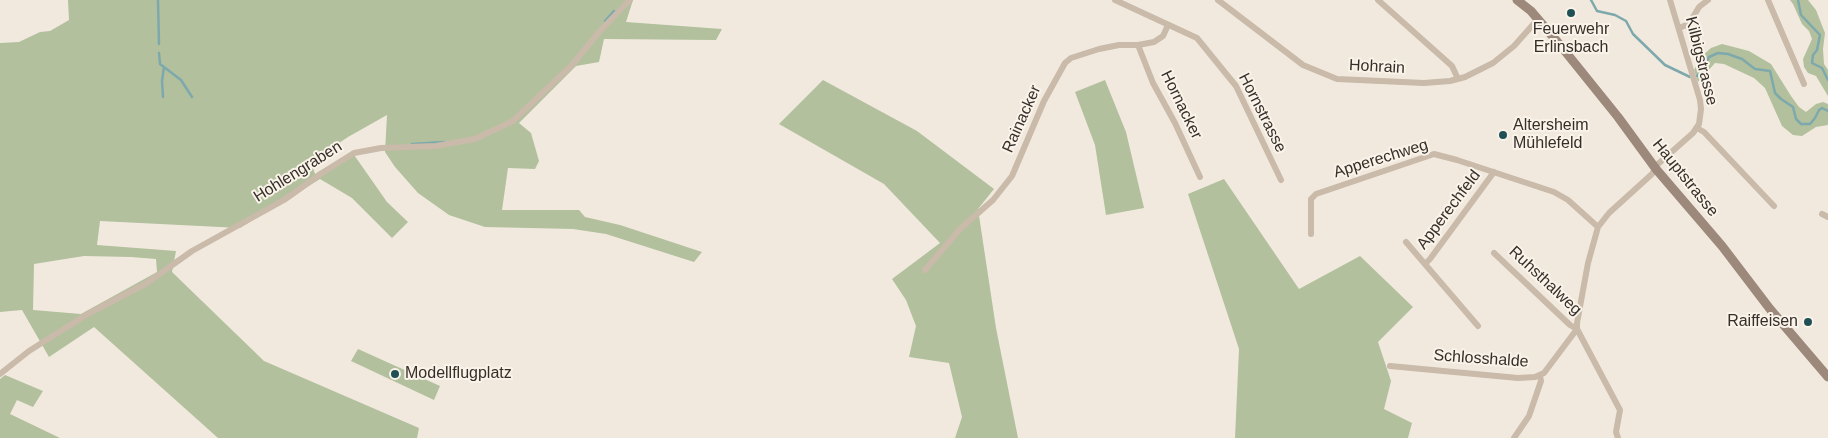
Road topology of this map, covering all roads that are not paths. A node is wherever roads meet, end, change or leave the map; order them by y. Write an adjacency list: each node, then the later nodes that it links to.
1 (630, 0): 30 (street, Hohlengraben)
2 (1114, 0): 10 (street, Hornstrasse)
3 (1218, 0): 13 (street, Hohrain)
4 (1378, 0): 13 (street)
5 (1517, 0): 9 (main road, Hauptstrasse)
6 (1670, 0): 11 (street, Kilbigstrasse)
7 (1708, 0): 11 (street)
8 (1768, 0): 14 (street)
9 (1538, 19): 13 (street, Hohrain); 16 (main road, Hauptstrasse)
10 (1168, 24): 12 (street, Rainacker); 19 (street, Hornstrasse)
11 (1679, 28): 15 (street, Kilbigstrasse)
12 (1138, 45): 18 (street, Hornacker); 26 (street, Rainacker)
13 (1458, 78)
14 (1804, 84)
15 (1697, 128): 16 (street, Kilbigstrasse); 20 (street, Kilbigstrasse)
16 (1656, 169): 21 (street, Kilbigstrasse); 32 (main road, Hauptstrasse)
17 (1494, 172): 21 (street, Apperechweg); 22 (street, Apperechweg); 25 (street, Apperechfeld)
18 (1200, 177)
19 (1281, 180)
20 (1774, 206)
21 (1598, 227): 28 (street)
22 (1311, 234)
23 (1406, 242): 25 (street, Apperechfeld)
24 (1494, 252): 28 (street, Ruhsthalweg)
25 (1425, 264): 27 (street, Apperechfeld)
26 (924, 270)
27 (1478, 326)
28 (1577, 330): 31 (street, Schlosshalde); 34 (street)
29 (1390, 366): 31 (street, Schlosshalde)
30 (0, 374)
31 (1540, 376): 33 (street)
32 (1828, 377)
33 (1514, 438)
34 (1618, 438)

